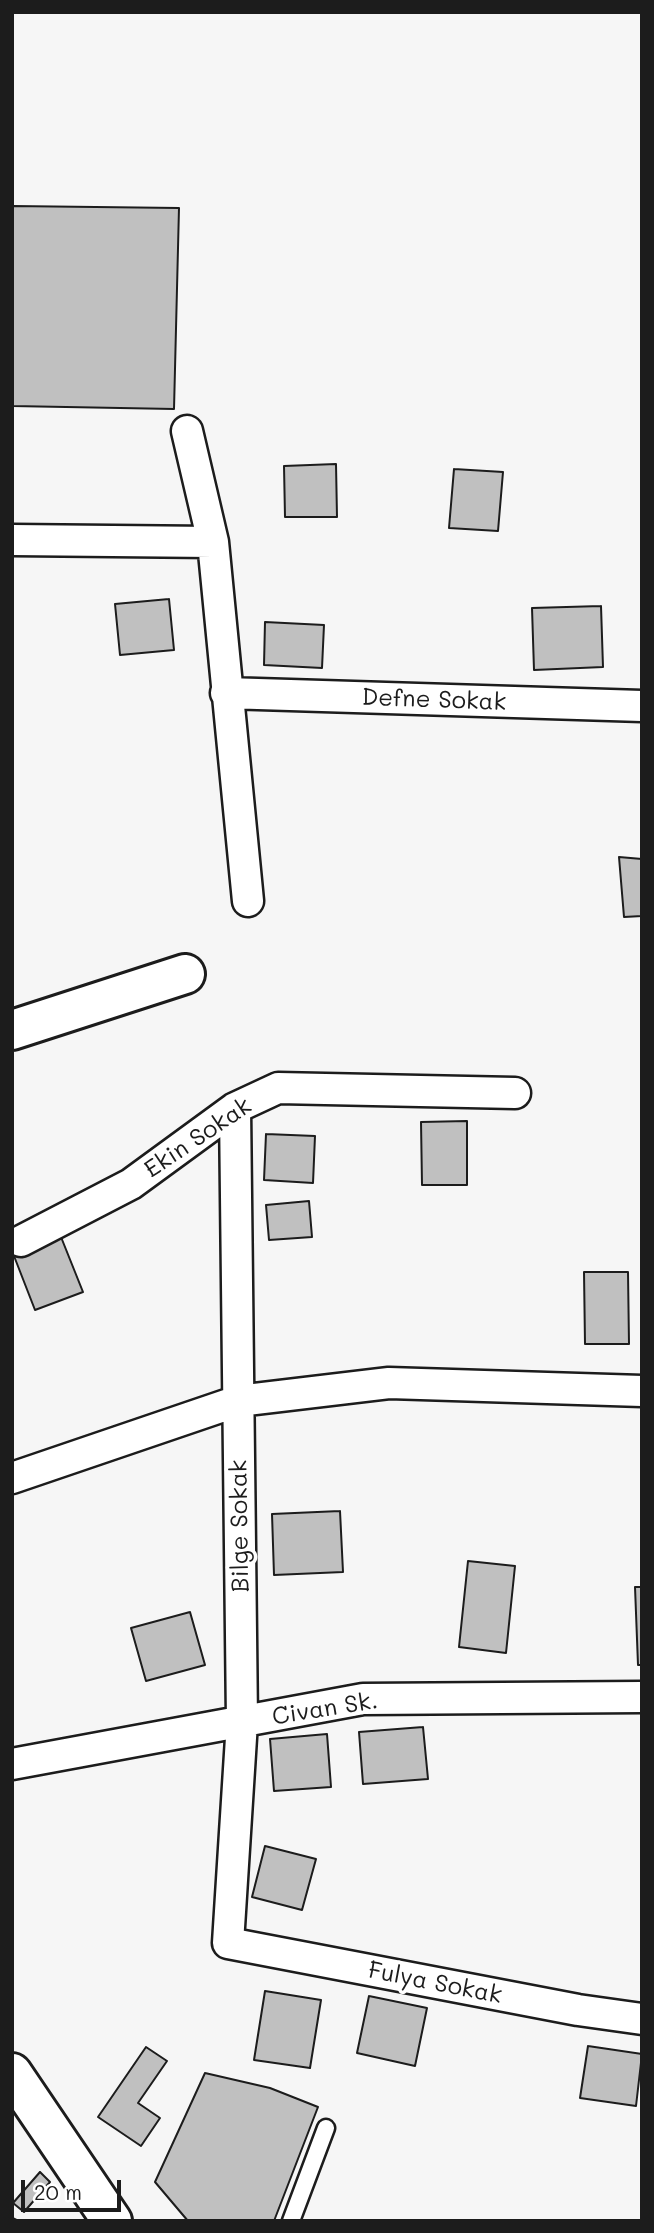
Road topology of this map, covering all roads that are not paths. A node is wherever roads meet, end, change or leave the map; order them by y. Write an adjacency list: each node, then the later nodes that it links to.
1 (187, 431): 3 (street)
2 (12, 540): 3 (street)
3 (213, 542): 4 (street)
4 (226, 693): 5 (street, Defne Sokak); 6 (street)
5 (642, 706)
6 (248, 901)
7 (185, 974): 8 (main road)
8 (12, 1030)
9 (515, 1093): 10 (street, Ekin Sokak)
10 (235, 1108): 11 (street, Ekin Sokak); 13 (street, Bilge Sokak)
11 (21, 1241)
12 (642, 1391): 13 (street)
13 (238, 1401): 14 (street); 16 (street, Bilge Sokak)
14 (12, 1478)
15 (642, 1697): 16 (street, Civan Sk.)
16 (243, 1722): 17 (street, Civan Sk.); 18 (street, Bilge Sokak)
17 (12, 1764)
18 (228, 1943): 19 (street, Fulya Sokak)
19 (642, 2019)
20 (12, 2073): 22 (main road)
21 (326, 2128): 23 (lane)
22 (112, 2221)
23 (291, 2221)

